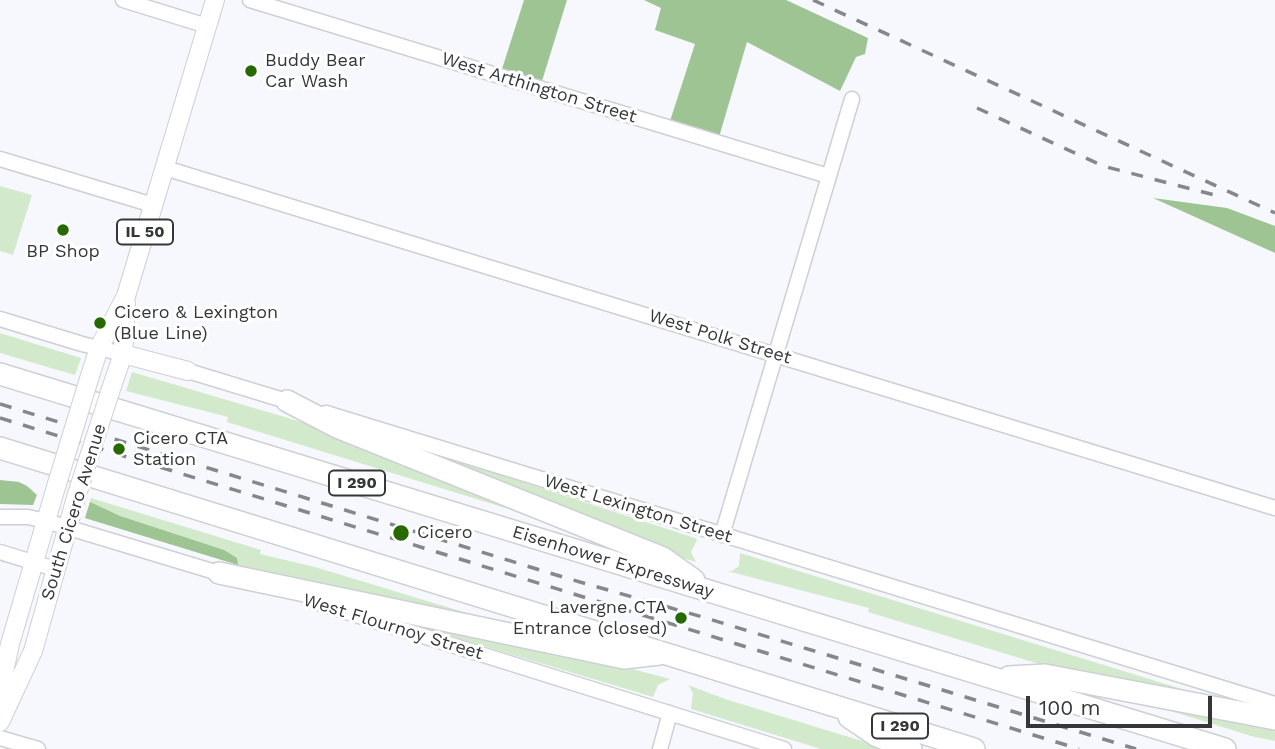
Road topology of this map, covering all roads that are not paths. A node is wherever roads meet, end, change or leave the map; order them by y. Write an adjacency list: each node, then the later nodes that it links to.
1 (123, 0): 4 (street)
2 (215, 0): 4 (main road, South Cicero Avenue / IL 50)
3 (250, 0): 8 (street, West Arthington Street)
4 (207, 26): 7 (main road, South Cicero Avenue / IL 50)
5 (852, 99): 8 (street)
6 (0, 159): 9 (street)
7 (165, 168): 9 (main road, South Cicero Avenue / IL 50); 14 (street, West Polk Street)
8 (828, 176): 14 (street)
9 (153, 205): 10 (main road, South Cicero Avenue / IL 50)
10 (126, 296): 12 (main road, South Cicero Avenue / IL 50); 13 (main road, South Cicero Avenue / IL 50)
11 (0, 319): 12 (street, West Lexington Street)
12 (99, 348): 13 (street, West Lexington Street); 21 (main road, South Cicero Avenue / IL 50, bridge)
13 (123, 354): 15 (main road, West Lexington Street); 22 (main road, South Cicero Avenue / IL 50, bridge)
14 (775, 354): 19 (street, West Polk Street); 23 (street)
15 (188, 371): 17 (street, West Lexington Street)
16 (0, 374): 28 (highway, Eisenhower Expressway / I 290)
17 (287, 401): 23 (street, West Lexington Street); 28 (highway)
18 (0, 448): 29 (highway, I 290)
19 (1275, 508)
20 (0, 517): 21 (street, West Flournoy Street)
21 (46, 521): 22 (street, West Flournoy Street); 25 (main road, South Cicero Avenue / IL 50)
22 (66, 526): 26 (main road, South Cicero Avenue / IL 50); 27 (street, West Flournoy Street)
23 (722, 534): 33 (street, West Lexington Street)
24 (0, 552): 25 (street)
25 (33, 562): 26 (street); 31 (main road, South Cicero Avenue / IL 50)
26 (55, 569): 36 (main road, South Cicero Avenue / IL 50)
27 (219, 573): 29 (highway); 34 (street, West Flournoy Street)
28 (713, 593): 30 (highway, Eisenhower Expressway / I 290)
29 (667, 653): 32 (highway, I 290)
30 (996, 678): 35 (highway); 43 (highway, Eisenhower Expressway / I 290)
31 (0, 691)
32 (827, 703): 41 (highway); 42 (highway, I 290)
33 (1275, 704)
34 (670, 713): 39 (street); 40 (street, West Flournoy Street)
35 (1275, 719)
36 (0, 722)
37 (0, 738): 38 (street)
38 (38, 749)
39 (660, 749)
40 (784, 749)
41 (911, 749)
42 (974, 749)
43 (1225, 749)

